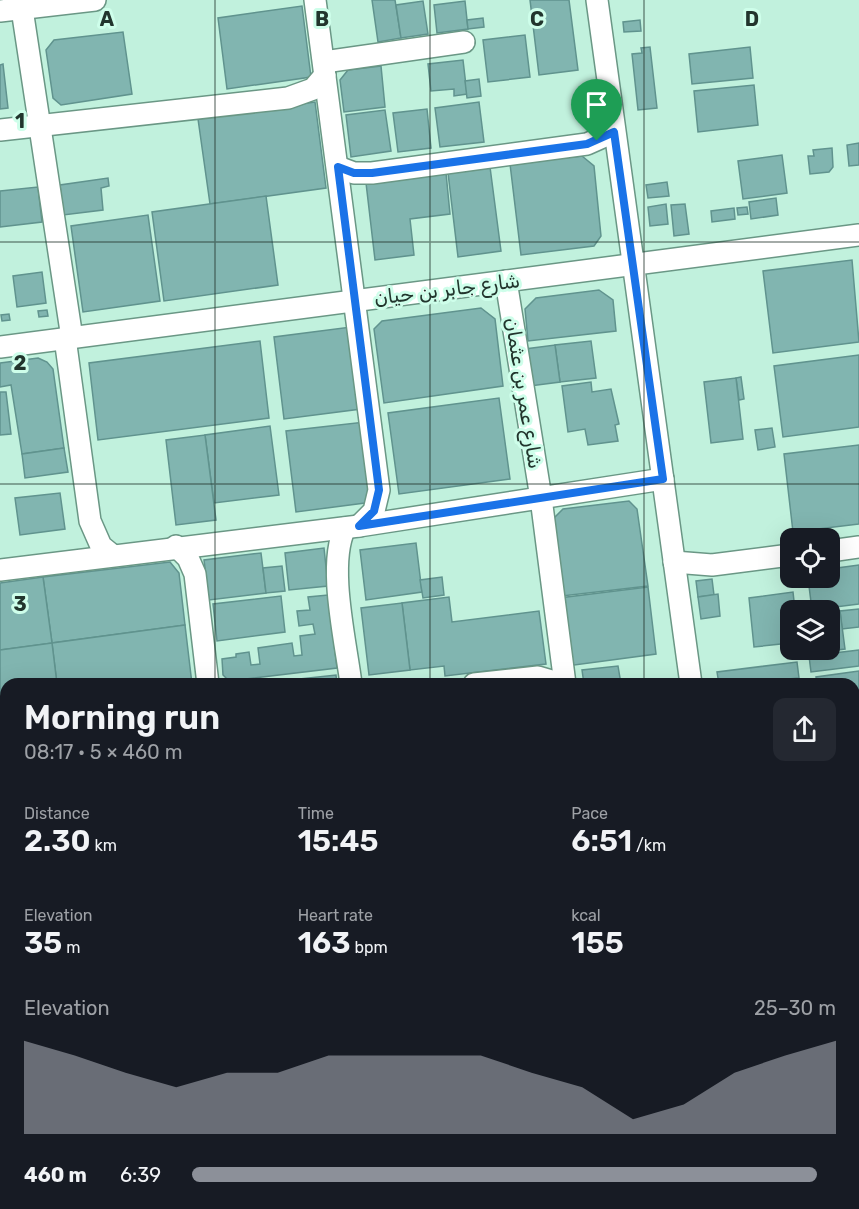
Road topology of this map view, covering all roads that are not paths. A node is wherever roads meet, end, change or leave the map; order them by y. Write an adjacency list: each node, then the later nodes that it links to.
1 (95, 0): 4 (street)
2 (315, 0): 7 (street)
3 (597, 0): 10 (street)
4 (22, 9): 5 (street); 8 (street)
5 (0, 11)
6 (464, 42): 7 (street)
7 (324, 68): 8 (street); 11 (street)
8 (39, 125): 9 (street); 16 (street)
9 (0, 130)
10 (614, 132): 11 (street); 13 (street)
11 (338, 167): 15 (street)
12 (859, 235): 13 (street, شارع جابر بن حيان)
13 (633, 265): 14 (street, شارع جابر بن حيان); 18 (street)
14 (506, 281): 15 (street, شارع جابر بن حيان); 19 (street, شارع عمر بن عثمان)
15 (357, 300): 16 (street, شارع جابر بن حيان); 20 (street)
16 (68, 338): 17 (street, شارع جابر بن حيان); 24 (street)
17 (0, 347)
18 (663, 479): 19 (street); 26 (street)
19 (540, 498): 20 (street); 30 (street, شارع عمر بن عثمان)
20 (352, 527): 21 (street); 29 (street)
21 (176, 546): 24 (street); 28 (street)
22 (859, 547): 23 (street)
23 (840, 550)
24 (112, 555): 27 (street)
25 (780, 556): 26 (street)
26 (674, 562): 31 (street)
27 (0, 570)
28 (207, 678)
29 (350, 678)
30 (562, 678)
31 (690, 678)

